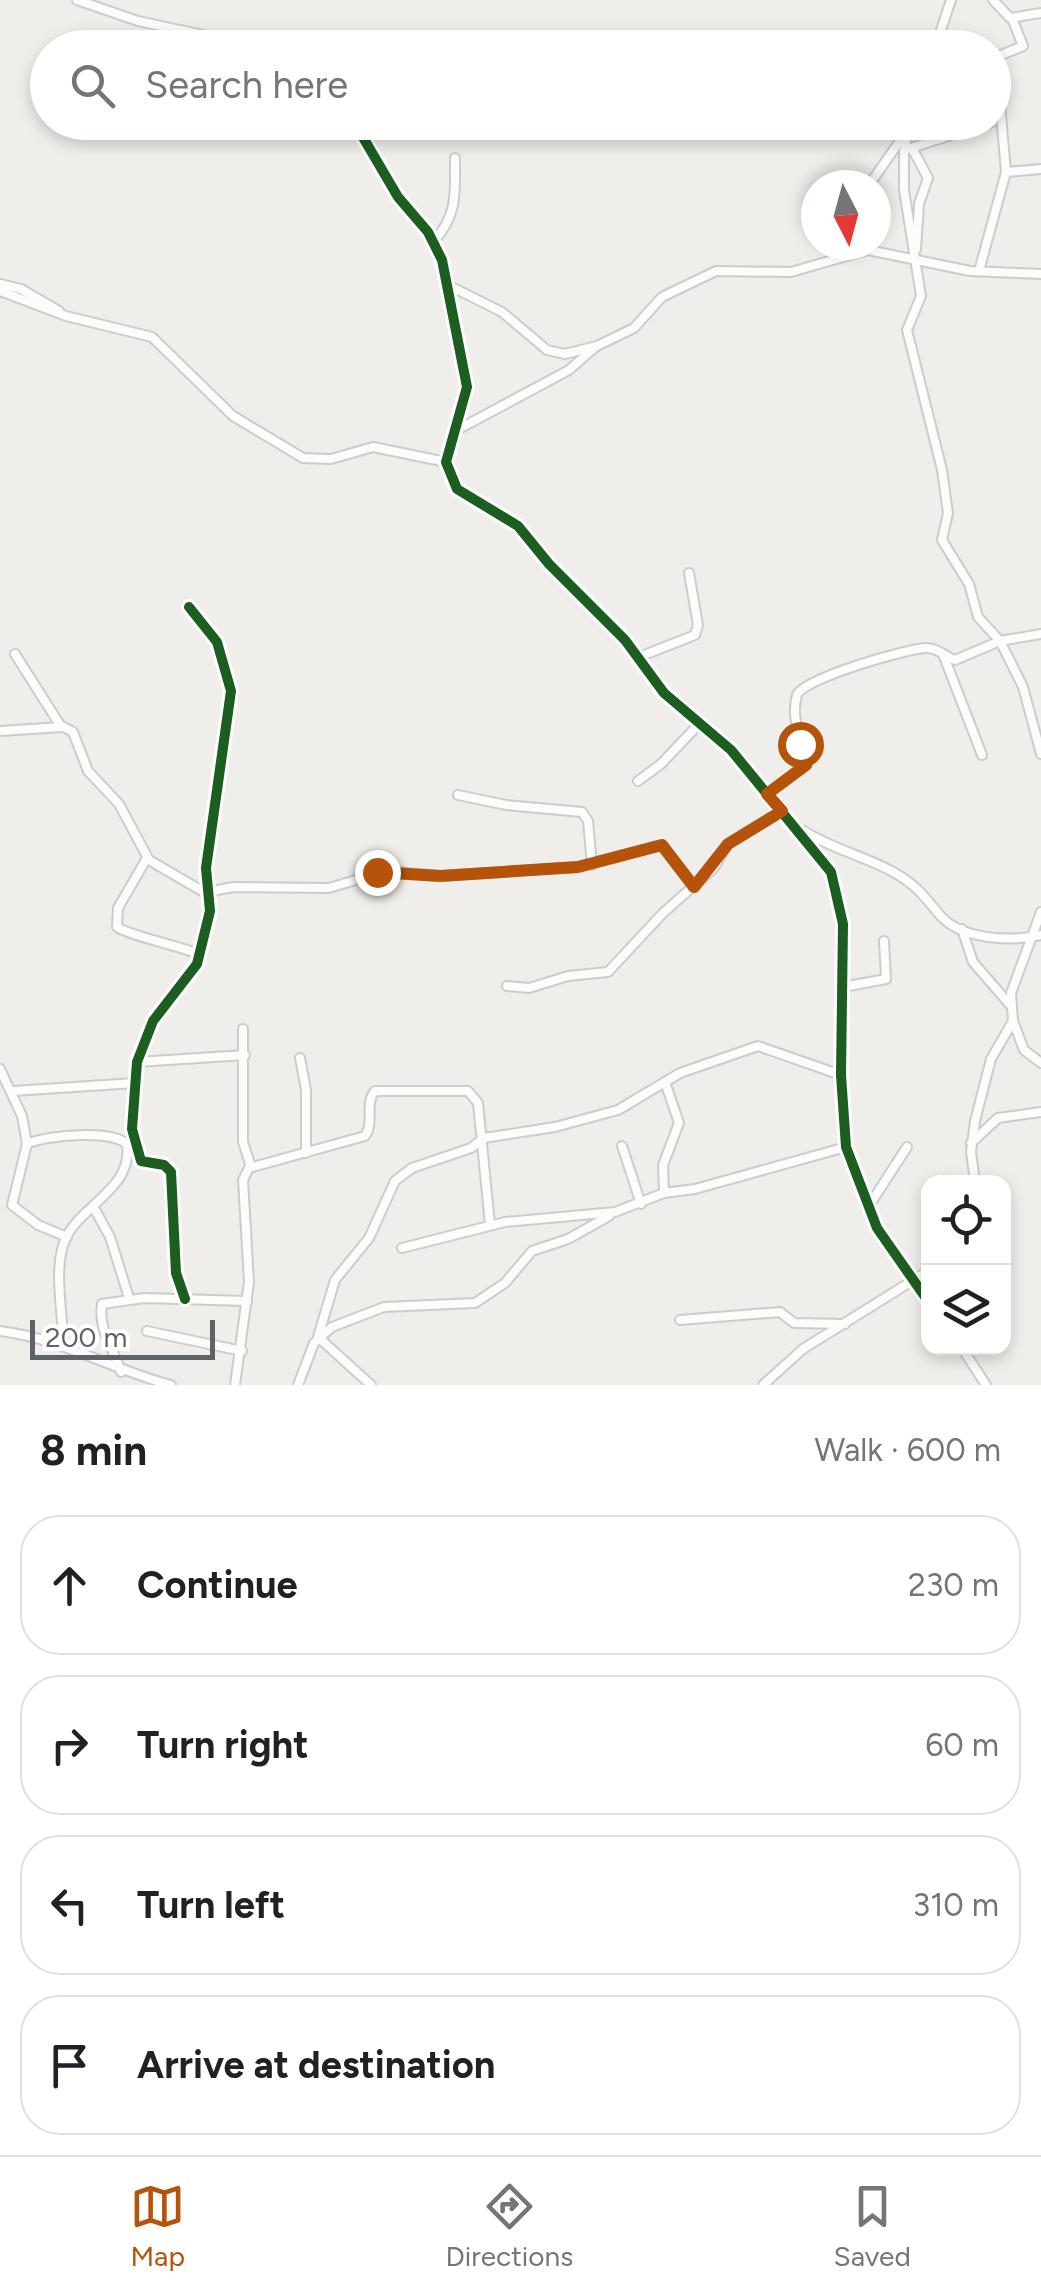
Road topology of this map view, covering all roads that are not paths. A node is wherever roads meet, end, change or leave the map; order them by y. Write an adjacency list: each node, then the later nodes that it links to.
1 (77, 0): 6 (street)
2 (951, 0): 7 (street)
3 (993, 0): 5 (street)
4 (1041, 13): 5 (street)
5 (1012, 18): 8 (street)
6 (180, 30)
7 (941, 30)
8 (1011, 51)
9 (365, 140): 19 (street)
10 (899, 140): 16 (street)
11 (908, 140): 14 (street)
12 (939, 140): 14 (street)
13 (1000, 140): 18 (street)
14 (908, 150): 21 (street); 21 (street)
15 (455, 158): 19 (street)
16 (879, 170)
17 (1041, 170): 18 (street)
18 (1006, 172): 23 (street)
19 (434, 241): 25 (street)
20 (891, 252): 21 (street)
21 (914, 256): 23 (street); 33 (street)
22 (835, 260): 27 (street)
23 (979, 270): 24 (street)
24 (1041, 274)
25 (446, 284): 27 (street); 28 (street)
26 (0, 287): 29 (street)
27 (596, 346): 28 (street)
28 (457, 430): 29 (street)
29 (446, 462): 36 (street)
30 (689, 573): 36 (street)
31 (189, 607): 50 (street)
32 (1041, 634): 33 (street)
33 (1000, 642): 35 (street); 41 (street)
34 (15, 654): 38 (street)
35 (943, 654): 40 (street); 43 (street)
36 (639, 657): 37 (street)
37 (698, 724): 42 (street); 43 (street)
38 (62, 727): 39 (street); 47 (street)
39 (0, 731)
40 (982, 754)
41 (1041, 754)
42 (638, 782)
43 (767, 794): 45 (street)
44 (458, 795): 48 (street)
45 (782, 811): 46 (street); 49 (street)
46 (800, 829): 52 (street); 58 (street)
47 (147, 858): 50 (street); 56 (street)
48 (592, 865): 49 (street); 50 (street)
49 (694, 887): 57 (street)
50 (208, 893): 56 (street)
51 (1041, 912): 54 (street)
52 (962, 930): 54 (street); 59 (street)
53 (1041, 935): 54 (street)
54 (1030, 937): 59 (street)
55 (884, 941): 58 (street)
56 (199, 954): 64 (street)
57 (507, 986)
58 (843, 987): 67 (street)
59 (1011, 1006): 60 (street)
60 (1013, 1020): 65 (street); 73 (street)
61 (243, 1029): 62 (street)
62 (244, 1055): 64 (street); 79 (street)
63 (300, 1058): 78 (street)
64 (137, 1062): 69 (street)
65 (1041, 1063)
66 (0, 1069): 70 (street)
67 (841, 1075): 68 (street); 76 (street)
68 (665, 1082): 72 (street); 81 (street)
69 (135, 1083): 70 (street); 93 (street)
70 (13, 1090): 74 (street)
71 (1041, 1112): 73 (street)
72 (479, 1141): 78 (street); 86 (street); 99 (street)
73 (971, 1143): 80 (street)
74 (26, 1144): 83 (street); 87 (street)
75 (622, 1146): 82 (street)
76 (846, 1147): 81 (street); 84 (street)
77 (907, 1148): 84 (street)
78 (306, 1153): 79 (street)
79 (251, 1167): 94 (street)
80 (974, 1175)
81 (664, 1194): 82 (street)
82 (640, 1204): 85 (street)
83 (94, 1208): 87 (street); 92 (street)
84 (867, 1209): 90 (street)
85 (615, 1212): 86 (street); 99 (street)
86 (490, 1225): 88 (street)
87 (66, 1237): 100 (street)
88 (402, 1248)
89 (921, 1277): 90 (street)
90 (916, 1282): 91 (street); 96 (street)
91 (921, 1290)
92 (129, 1298): 93 (street); 103 (street)
93 (185, 1299): 94 (street)
94 (248, 1302): 101 (street)
95 (680, 1320): 96 (street)
96 (845, 1324): 108 (street)
97 (0, 1330): 100 (street)
98 (147, 1331): 101 (street)
99 (318, 1336): 106 (street); 107 (street)
100 (63, 1342): 103 (street)
101 (242, 1351): 105 (street)
102 (967, 1355): 109 (street)
103 (121, 1372): 104 (street)
104 (171, 1385)
105 (235, 1385)
106 (298, 1385)
107 (371, 1385)
108 (763, 1385)
109 (986, 1385)

